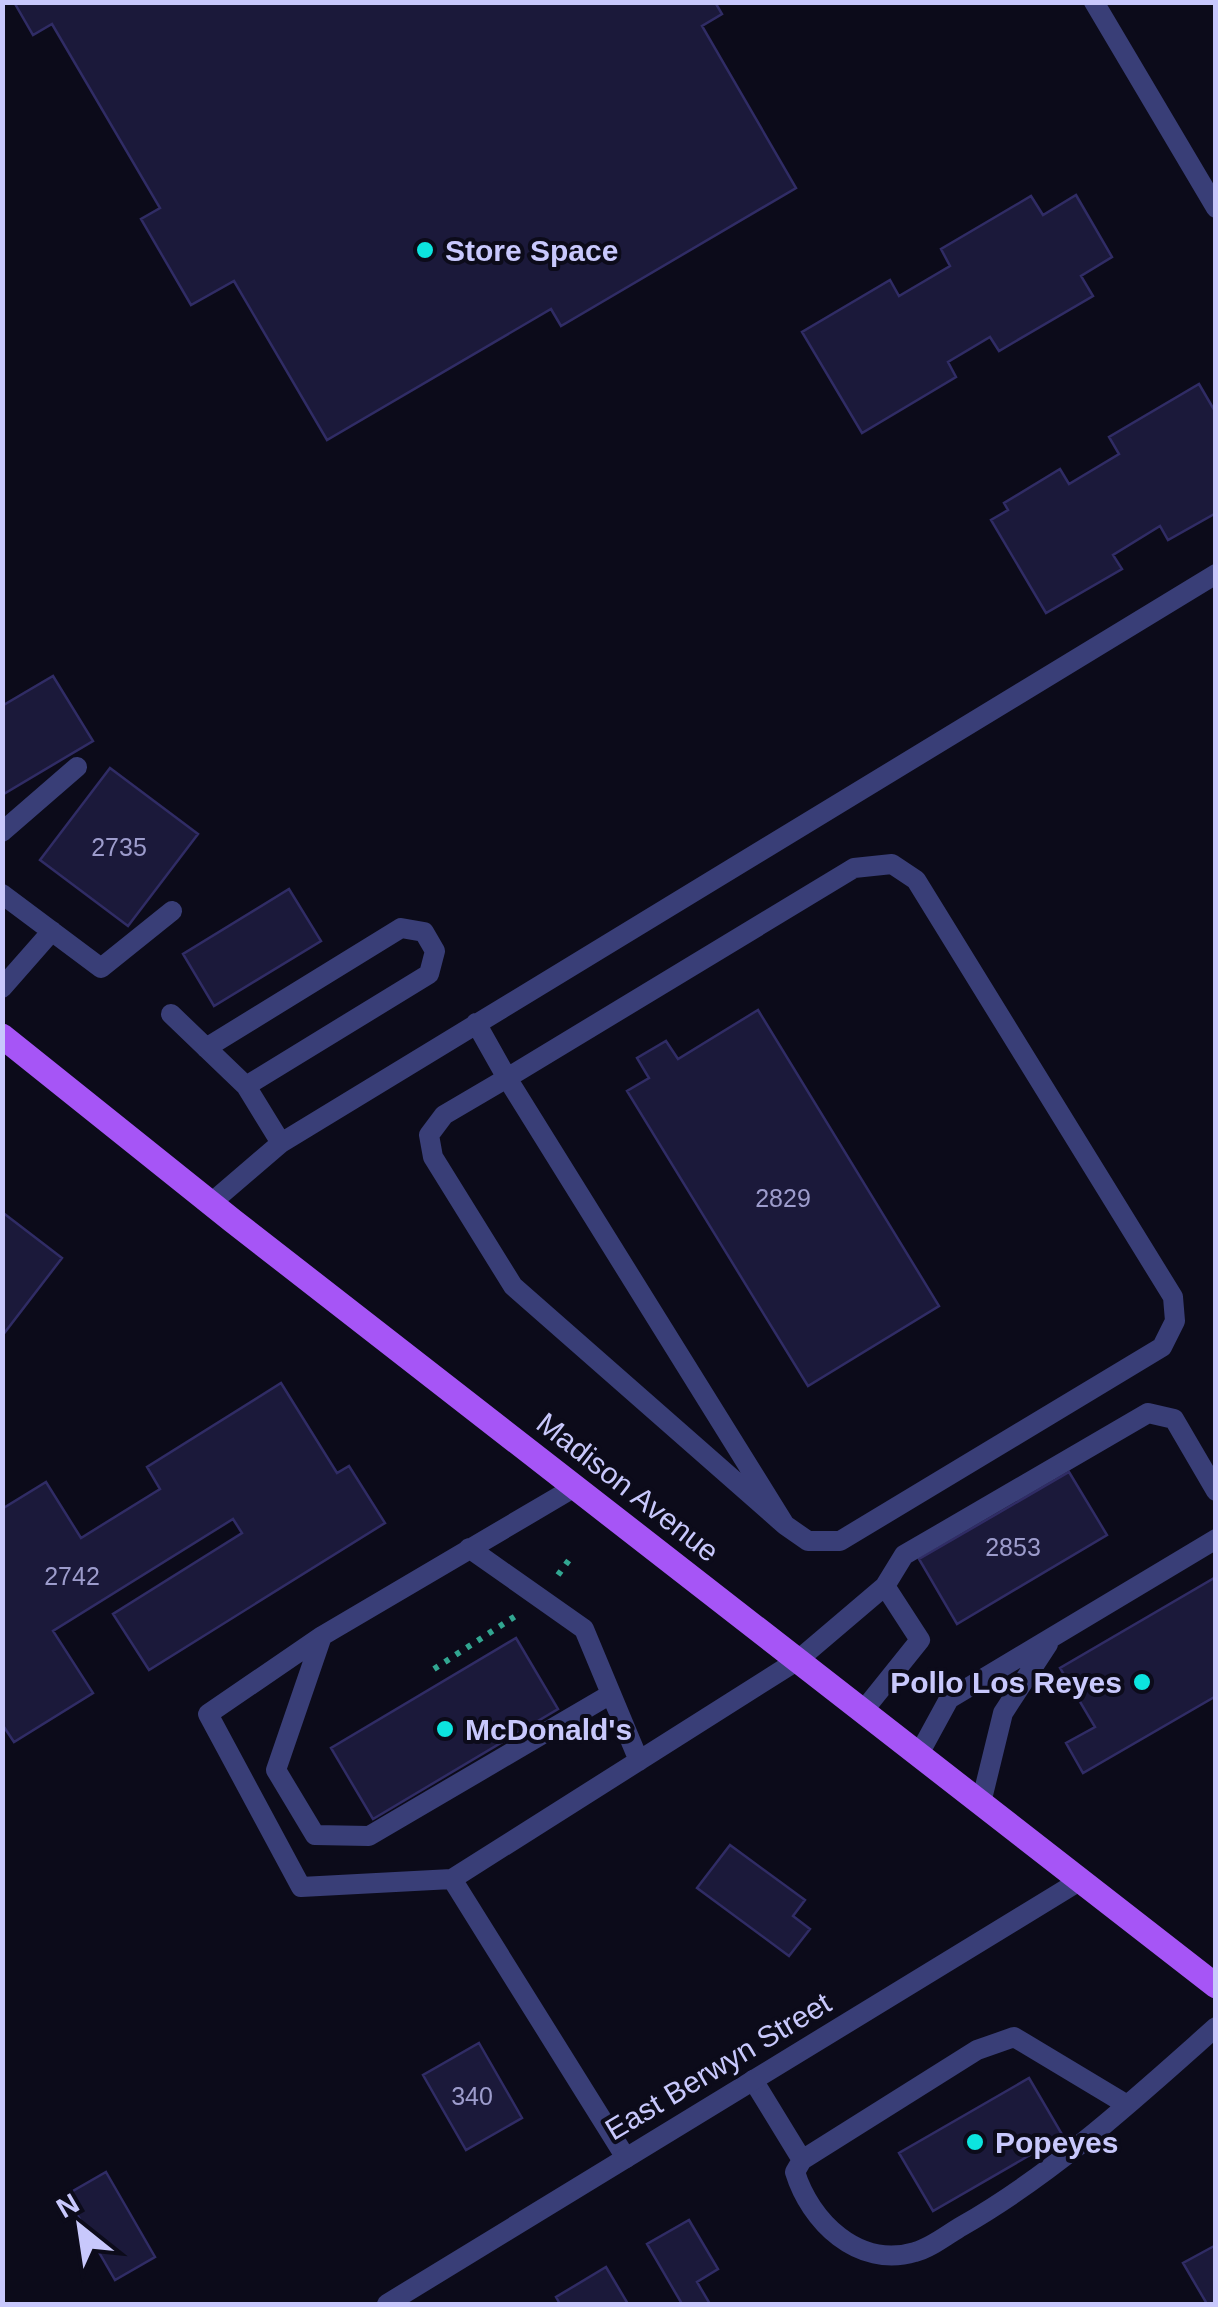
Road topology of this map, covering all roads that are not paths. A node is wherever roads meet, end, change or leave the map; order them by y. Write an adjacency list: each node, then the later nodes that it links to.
1 (1094, 2): 2 (street)
2 (1216, 208)
3 (1216, 574): 11 (street)
4 (77, 767): 5 (street)
5 (2, 832)
6 (2, 894): 8 (street)
7 (172, 912): 8 (street)
8 (52, 932): 9 (street)
9 (2, 988)
10 (171, 1014): 13 (street)
11 (476, 1023): 14 (street); 16 (street)
12 (2, 1036): 17 (main road, Madison Avenue)
13 (206, 1048): 15 (street); 15 (street)
14 (507, 1078): 20 (street); 20 (street); 20 (street)
15 (246, 1086): 16 (street)
16 (281, 1143): 17 (street)
17 (210, 1204): 18 (main road, Madison Avenue)
18 (575, 1487): 22 (street); 26 (main road, Madison Avenue)
19 (1216, 1491): 23 (street)
20 (785, 1525)
21 (1216, 1539): 24 (street)
22 (469, 1548): 25 (street); 27 (street)
23 (884, 1586): 26 (street); 28 (street)
24 (1055, 1634): 29 (street); 31 (street)
25 (322, 1636): 27 (street); 32 (street)
26 (798, 1660): 28 (main road, Madison Avenue); 30 (street)
27 (611, 1694): 30 (street)
28 (863, 1711): 29 (main road, Madison Avenue)
29 (918, 1754): 31 (main road, Madison Avenue)
30 (639, 1761): 32 (street)
31 (981, 1802): 33 (main road, Madison Avenue)
32 (452, 1879): 38 (street)
33 (1081, 1880): 34 (main road, Madison Avenue); 36 (street, East Berwyn Street)
34 (1216, 1986)
35 (1216, 2026): 37 (street)
36 (753, 2080): 38 (street, East Berwyn Street); 39 (street)
37 (1124, 2103): 39 (street); 39 (street)
38 (626, 2158): 40 (street, East Berwyn Street)
39 (802, 2160)
40 (387, 2304)

